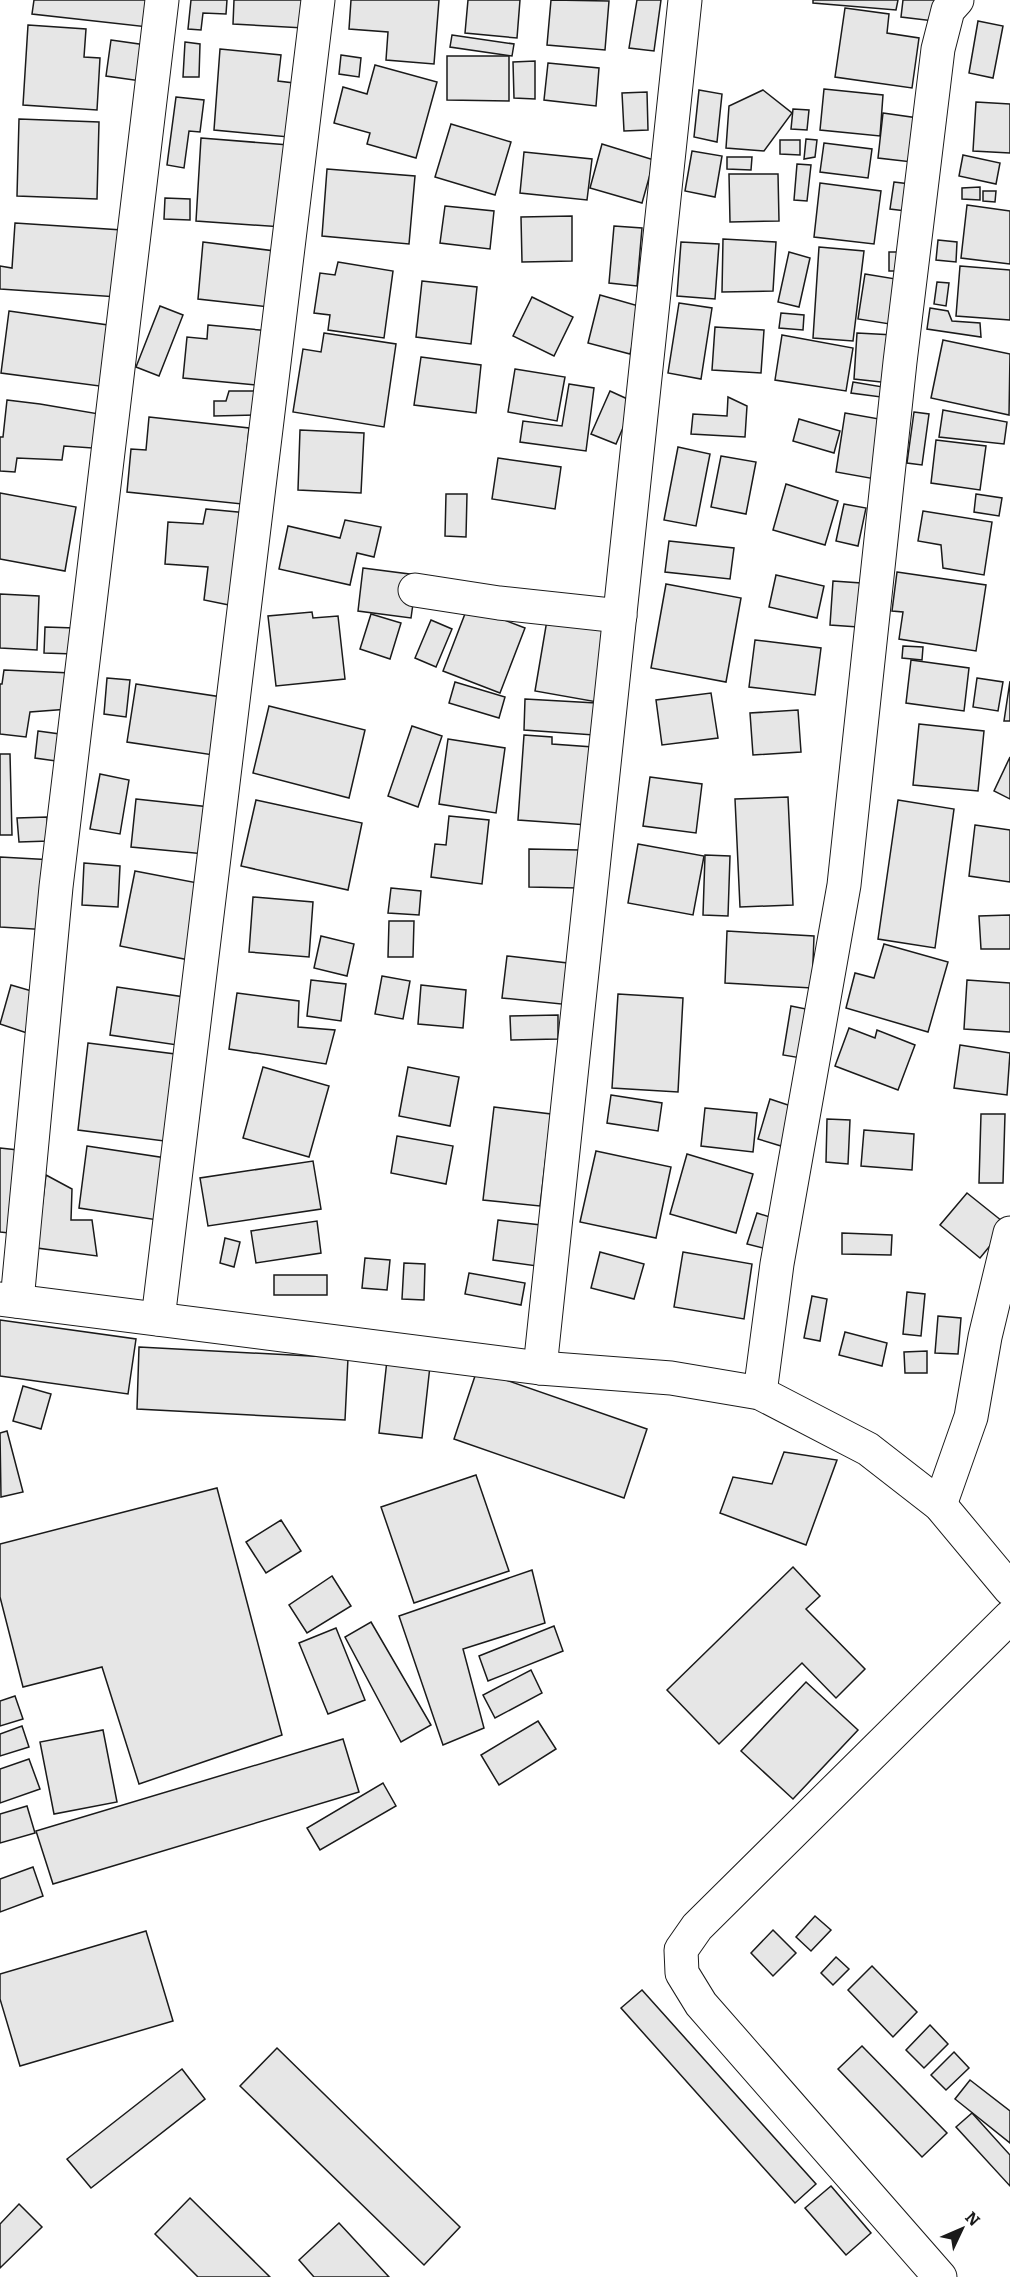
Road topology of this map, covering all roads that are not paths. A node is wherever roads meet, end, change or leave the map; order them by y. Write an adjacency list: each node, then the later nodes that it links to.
1 (162, 0): 8 (street)
2 (318, 0): 9 (street)
3 (685, 0): 6 (street)
4 (957, 0): 11 (street)
5 (415, 590): 6 (street)
6 (620, 616): 10 (street)
7 (1010, 1233): 12 (street)
8 (8, 1300): 9 (street)
9 (158, 1319): 10 (street)
10 (540, 1368): 11 (street)
11 (760, 1393): 12 (street)
12 (940, 1505): 13 (street)
13 (1010, 1589)
14 (1010, 1617): 15 (street)
15 (940, 2277)

